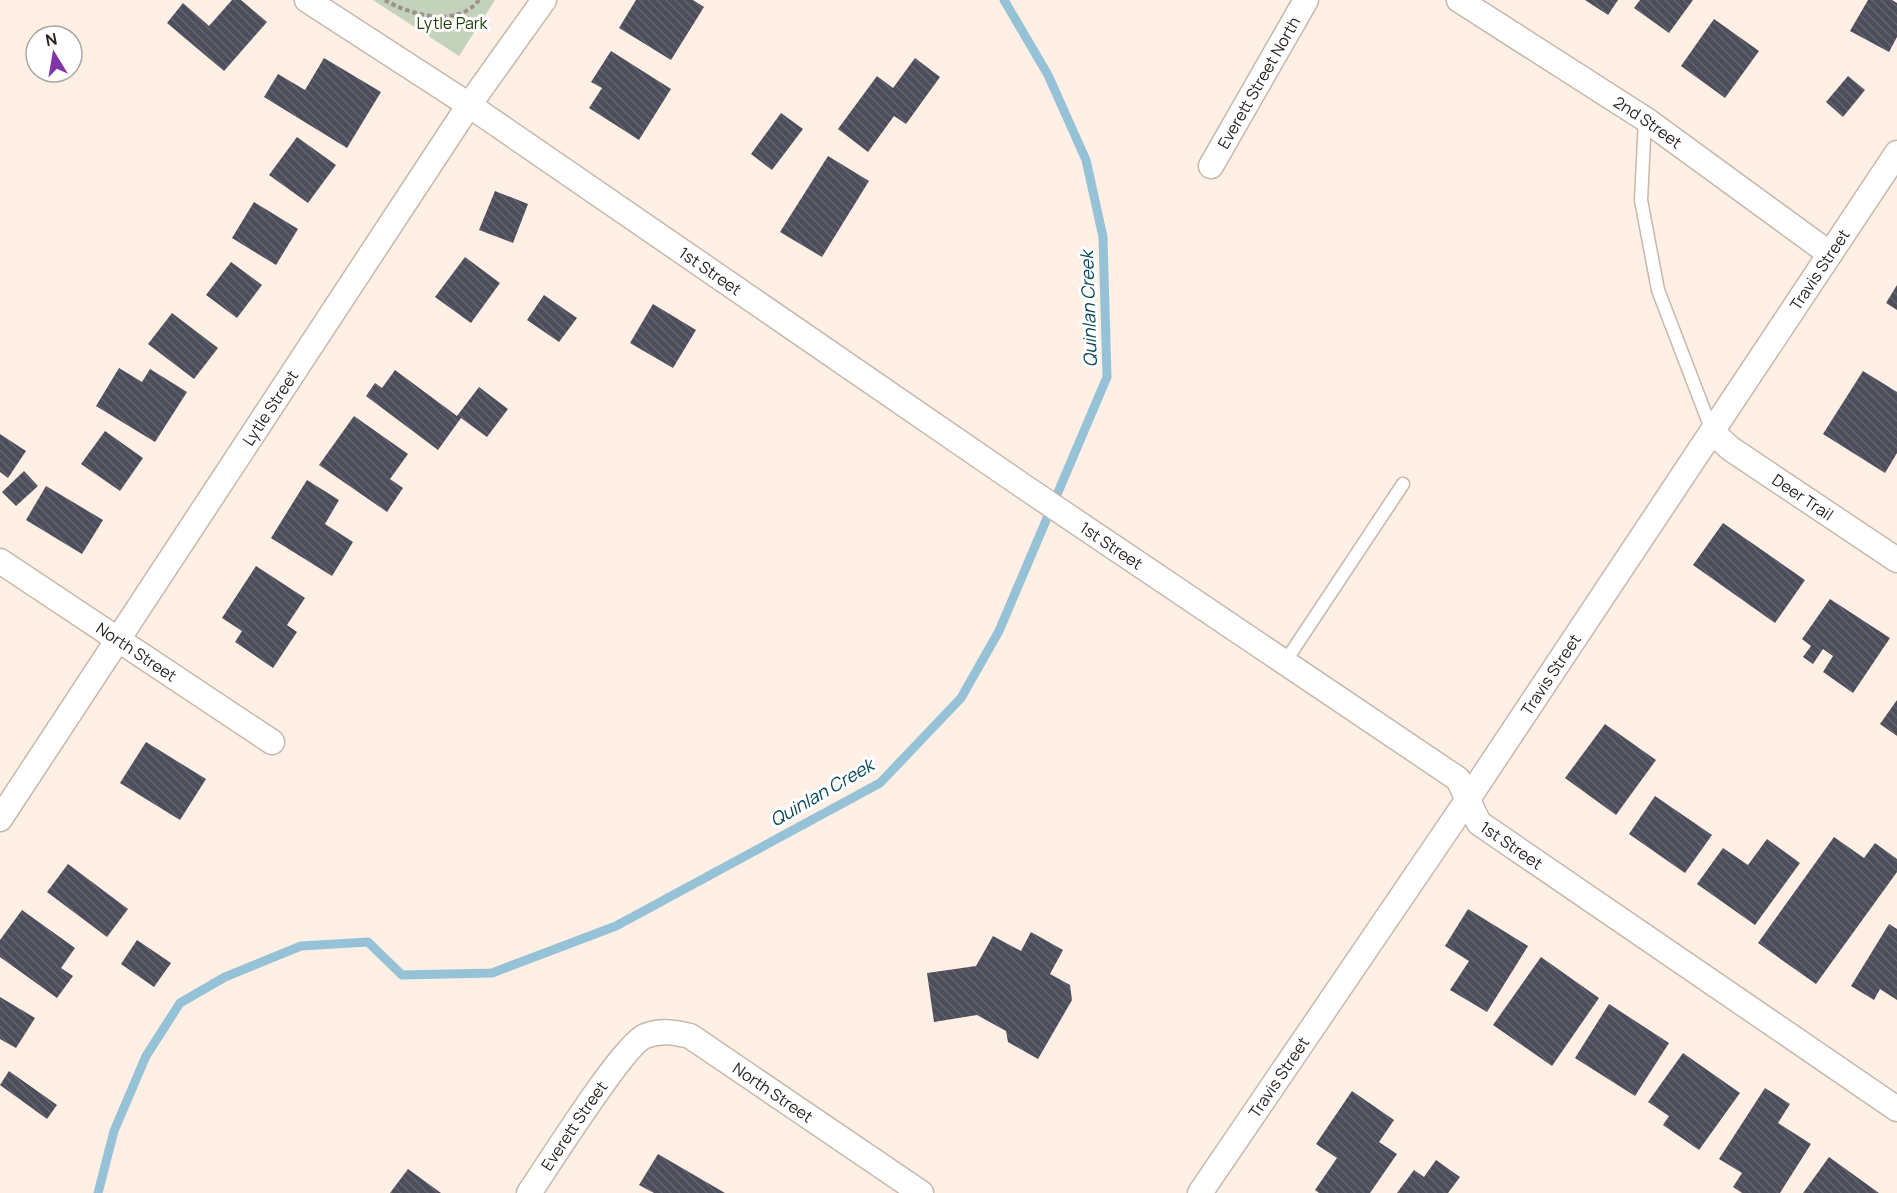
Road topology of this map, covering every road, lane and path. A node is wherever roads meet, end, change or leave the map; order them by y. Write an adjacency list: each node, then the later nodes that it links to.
1 (308, 0): 7 (street, 1st Street)
2 (385, 0): 3 (path)
3 (479, 0)
4 (544, 0): 7 (street, Lytle Street)
5 (1306, 0): 10 (street, Everett Street North)
6 (1459, 0): 8 (street, 2nd Street)
7 (469, 105): 16 (street, Lytle Street); 17 (street, 1st Street)
8 (1645, 119): 11 (street, 2nd Street); 12 (lane)
9 (1897, 153): 11 (street, Travis Street)
10 (1211, 166)
11 (1830, 254): 12 (street, Travis Street)
12 (1712, 432): 14 (street, Deer Trail); 19 (street, Travis Street)
13 (1403, 484): 17 (lane)
14 (1897, 560)
15 (0, 561): 16 (street, North Street)
16 (117, 639): 18 (street, North Street); 20 (street, Lytle Street)
17 (1285, 662): 19 (street, 1st Street)
18 (272, 742)
19 (1468, 800): 22 (street, 1st Street); 25 (street, Travis Street)
20 (0, 819)
21 (621, 1059): 23 (street, Everett Street); 24 (street, North Street)
22 (1897, 1109)
23 (529, 1193)
24 (921, 1193)
25 (1200, 1193)

